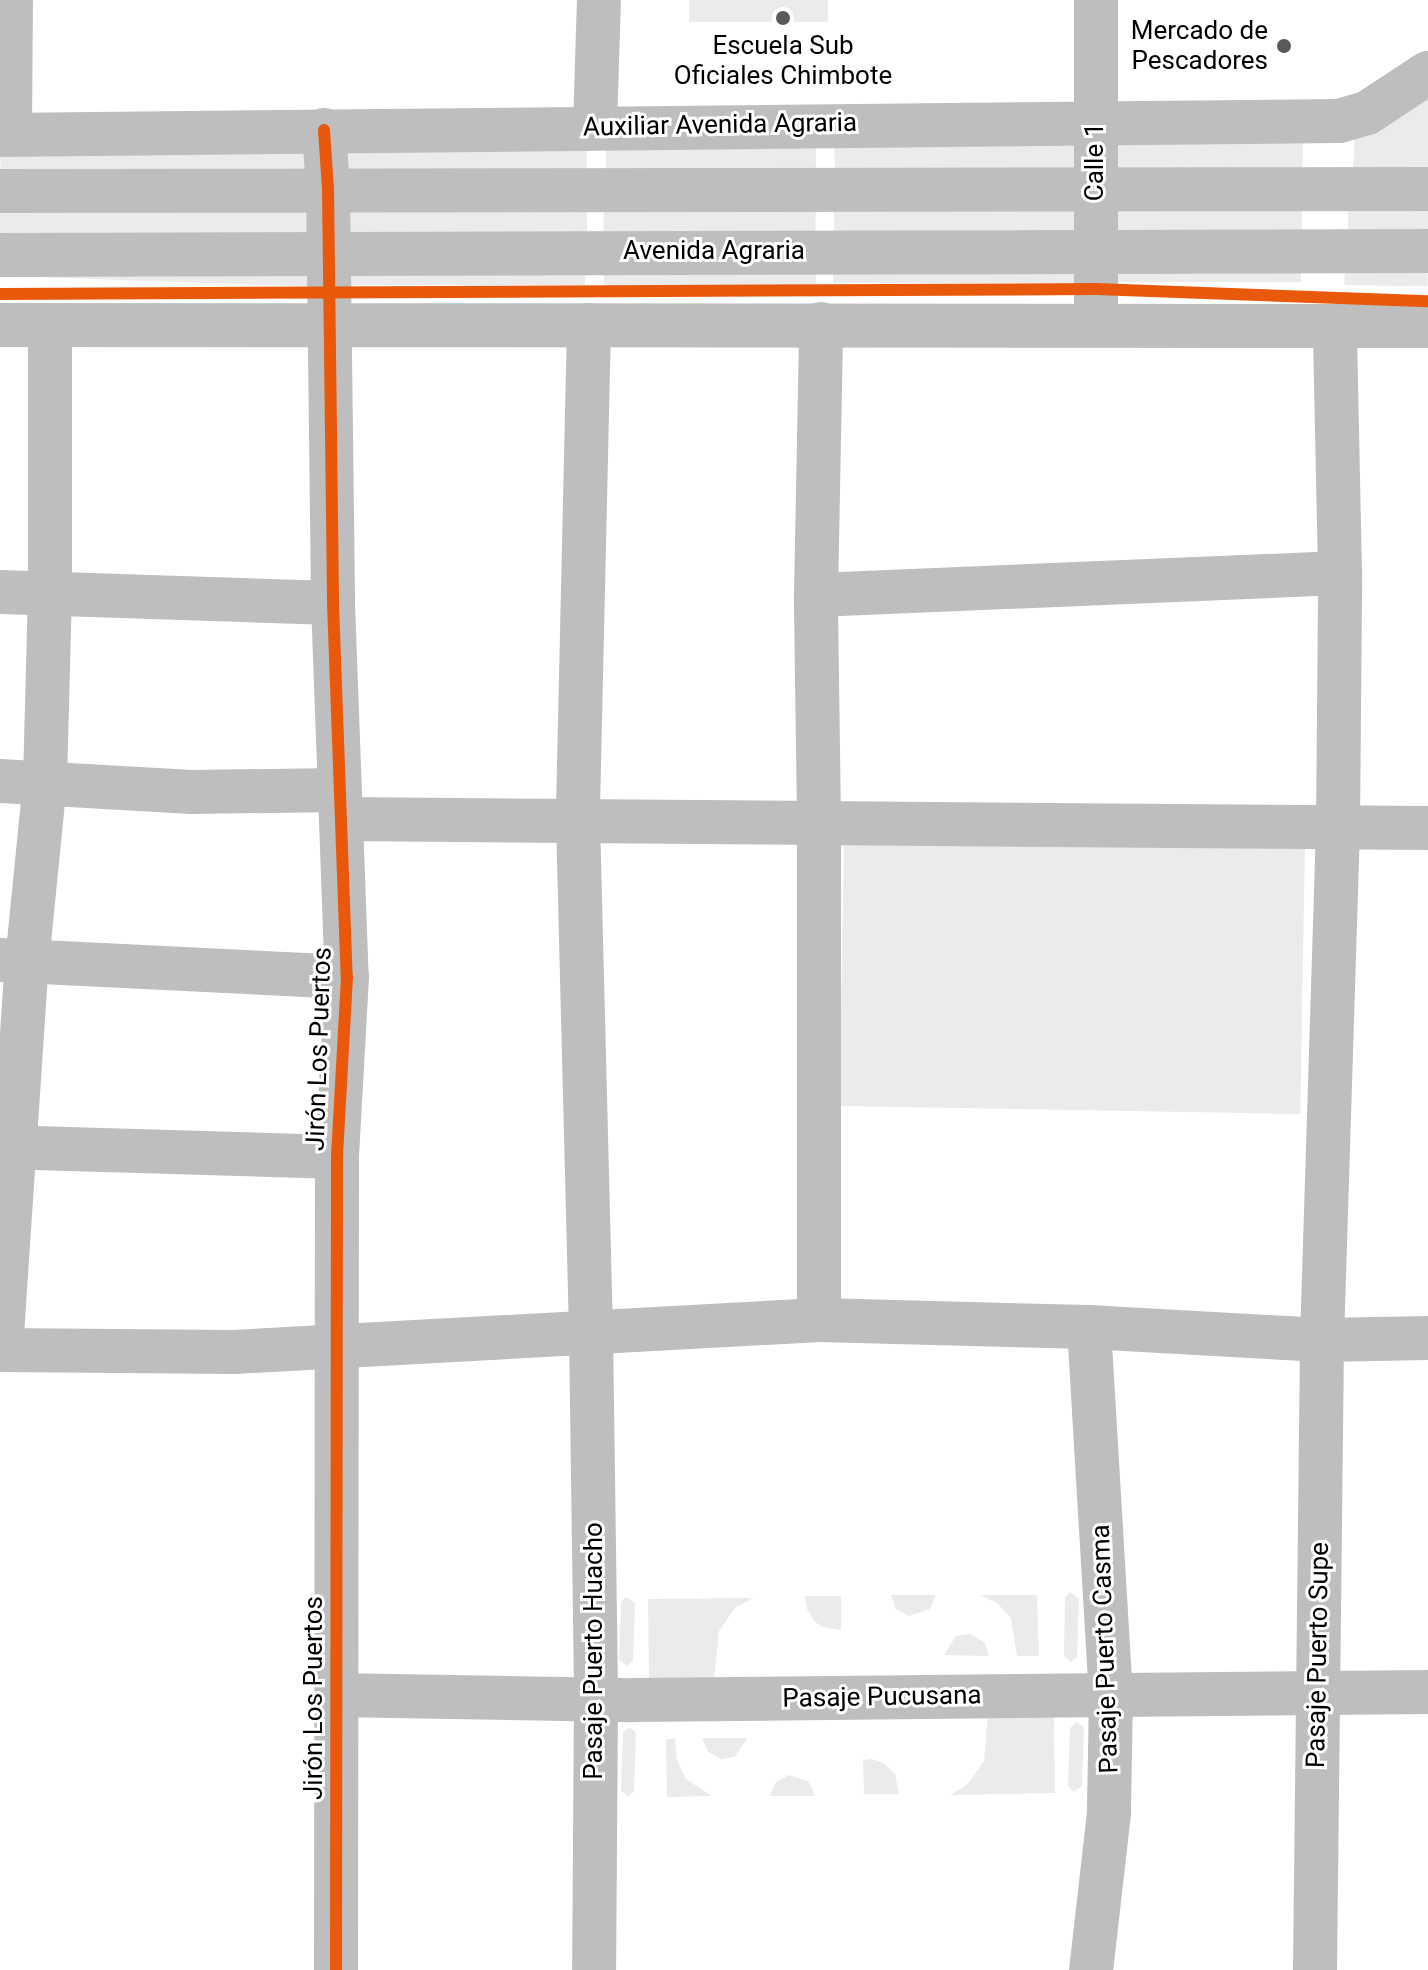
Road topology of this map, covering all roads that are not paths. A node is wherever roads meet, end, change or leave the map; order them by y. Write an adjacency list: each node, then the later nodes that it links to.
1 (11, 0): 8 (street)
2 (599, 0): 6 (street)
3 (1096, 0): 5 (street, Calle 1)
4 (1428, 73): 5 (street, Auxiliar Avenida Agraria)
5 (1095, 122): 6 (street, Auxiliar Avenida Agraria); 10 (street, Calle 1)
6 (595, 126): 7 (street, Auxiliar Avenida Agraria)
7 (324, 130): 8 (street, Auxiliar Avenida Agraria); 9 (street, Jirón Los Puertos)
8 (5, 135)
9 (328, 188): 10 (street); 12 (street); 15 (street, Jirón Los Puertos)
10 (1095, 189): 11 (street); 13 (street, Calle 1)
11 (1428, 189)
12 (0, 191)
13 (1096, 249): 14 (street, Avenida Agraria); 15 (street, Avenida Agraria); 20 (street, Calle 1)
14 (1428, 251)
15 (329, 254): 16 (street, Avenida Agraria); 23 (street, Jirón Los Puertos)
16 (0, 255)
17 (821, 324): 19 (street); 20 (street); 27 (street)
18 (0, 325): 21 (street)
19 (589, 325): 23 (street); 33 (street, Pasaje Puerto Huacho)
20 (1096, 325): 24 (street)
21 (50, 326): 23 (street); 28 (street)
22 (1428, 326): 24 (street)
23 (331, 327): 29 (street, Jirón Los Puertos)
24 (1335, 327): 25 (street, Pasaje Puerto Supe)
25 (1340, 573): 27 (street); 35 (street, Pasaje Puerto Supe)
26 (0, 592): 28 (street)
27 (816, 595): 34 (street)
28 (50, 596): 29 (street); 31 (street)
29 (333, 603): 32 (street, Jirón Los Puertos)
30 (0, 781): 31 (street)
31 (45, 782): 32 (street); 37 (street)
32 (341, 805): 33 (street); 38 (street, Jirón Los Puertos)
33 (578, 819): 34 (street); 43 (street, Pasaje Puerto Huacho)
34 (819, 821): 35 (street); 41 (street)
35 (1338, 827): 36 (street); 45 (street, Pasaje Puerto Supe)
36 (1428, 828)
37 (14, 961): 38 (street); 39 (street)
38 (347, 977): 40 (street, Jirón Los Puertos)
39 (8, 1147): 40 (street); 47 (street)
40 (337, 1157): 46 (street, Jirón Los Puertos)
41 (819, 1320): 42 (street); 43 (street)
42 (1089, 1327): 45 (street); 51 (street, Pasaje Puerto Casma)
43 (591, 1332): 46 (street); 52 (street, Pasaje Puerto Huacho)
44 (1428, 1338): 45 (street)
45 (1322, 1340): 49 (street, Pasaje Puerto Supe)
46 (337, 1347): 47 (street); 50 (street, Jirón Los Puertos)
47 (1, 1350)
48 (1428, 1692): 49 (street, Pasaje Pucusana)
49 (1318, 1693): 51 (street, Pasaje Pucusana); 56 (street, Pasaje Puerto Supe)
50 (336, 1695): 52 (street, Pasaje Pucusana); 53 (street, Jirón Los Puertos)
51 (1111, 1695): 52 (street, Pasaje Pucusana); 55 (street, Pasaje Puerto Casma)
52 (596, 1699): 54 (street, Pasaje Puerto Huacho)
53 (336, 1970)
54 (594, 1970)
55 (1091, 1970)
56 (1315, 1970)

